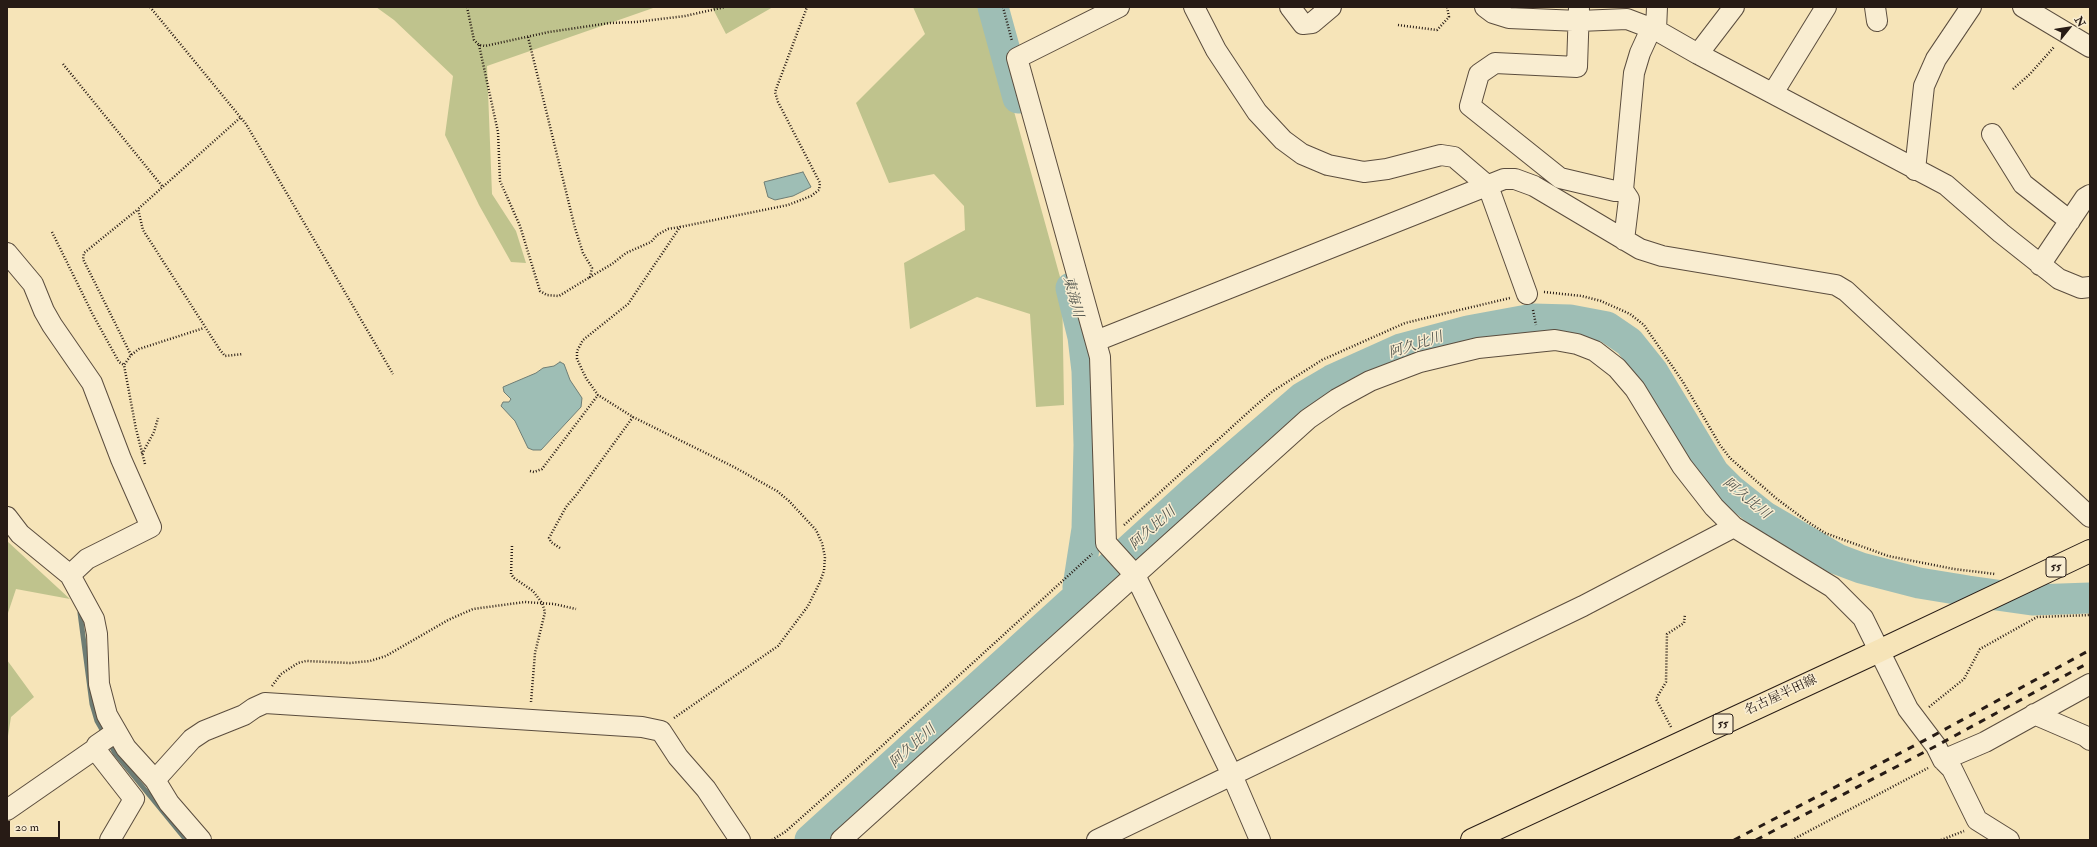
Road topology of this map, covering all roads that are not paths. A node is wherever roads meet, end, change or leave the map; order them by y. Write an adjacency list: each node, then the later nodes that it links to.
1 (1119, 7): 27 (street)
2 (1194, 7): 18 (street)
3 (1290, 7): 4 (street)
4 (1332, 7)
5 (1485, 7): 11 (street)
6 (1657, 7): 12 (street)
7 (1734, 7): 14 (street)
8 (1826, 7): 15 (street)
9 (1971, 7): 17 (street)
10 (2023, 7): 13 (street)
11 (1579, 14): 12 (street); 19 (street)
12 (1654, 29): 14 (street); 19 (street)
13 (2090, 47)
14 (1698, 54): 15 (street)
15 (1773, 93): 17 (street)
16 (1992, 134): 21 (street)
17 (1915, 170): 24 (street)
18 (1488, 186): 22 (street); 26 (street); 27 (street)
19 (1623, 190): 22 (street)
20 (2090, 195): 21 (street)
21 (2070, 221): 24 (street)
22 (1624, 240): 29 (street)
23 (7, 253): 32 (street)
24 (2040, 265): 25 (street)
25 (2090, 287)
26 (1529, 294)
27 (1096, 341): 33 (street)
28 (7, 517): 32 (street)
29 (2090, 517)
30 (1734, 527): 33 (street); 34 (street); 40 (street)
31 (2090, 551): 34 (main road, 名古屋半田線 / 55)
32 (70, 575): 37 (street)
33 (1135, 575): 40 (street); 46 (street)
34 (1879, 651): 39 (street); 49 (main road, 名古屋半田線 / 55)
35 (2090, 684): 36 (street)
36 (2034, 714): 38 (street); 39 (street)
37 (105, 740): 41 (street); 42 (street); 43 (street)
38 (2090, 740)
39 (1943, 760): 50 (street)
40 (1232, 775): 47 (street); 48 (street)
41 (155, 780): 44 (street); 45 (street)
42 (7, 810)
43 (110, 840)
44 (201, 840)
45 (740, 840)
46 (841, 840)
47 (1097, 840)
48 (1260, 840)
49 (1472, 840)
50 (2009, 840)

